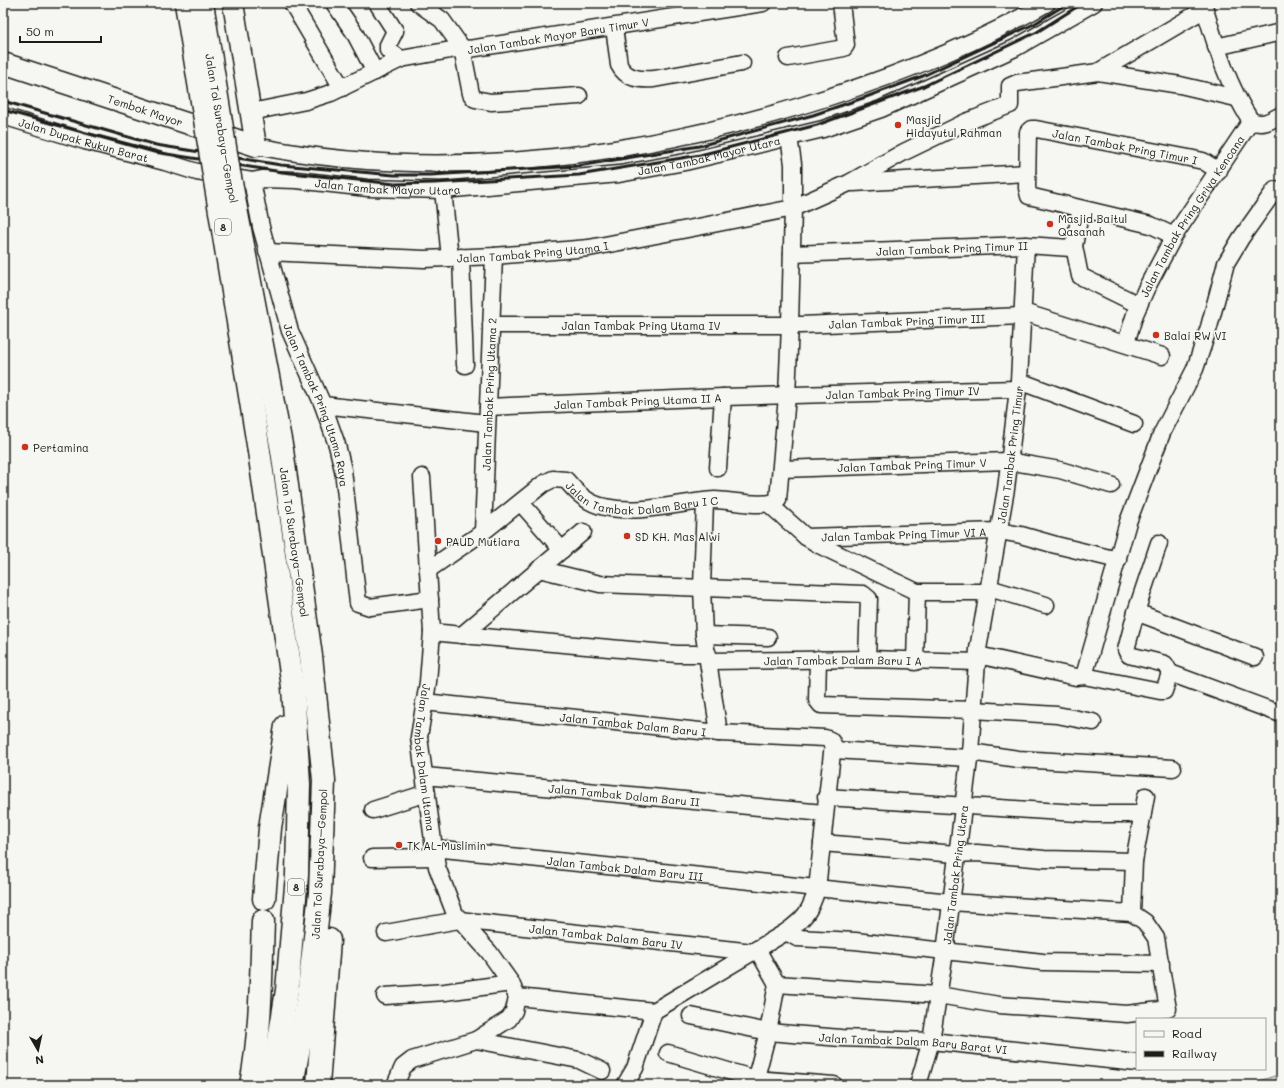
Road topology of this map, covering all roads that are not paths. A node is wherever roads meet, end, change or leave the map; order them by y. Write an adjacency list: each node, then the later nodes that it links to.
1 (186, 3): 95 (highway, Jalan Tol Surabaya–Gempol / 8, bridge)
2 (202, 3): 105 (highway, Jalan Tol Surabaya–Gempol / 8, bridge)
3 (233, 3): 26 (main road)
4 (292, 3): 23 (street)
5 (334, 3): 21 (street)
6 (376, 3): 18 (street)
7 (418, 3): 16 (street)
8 (763, 3): 13 (street, Jalan Tambak Mayor Baru Timur V)
9 (841, 3): 17 (street)
10 (1047, 3): 31 (street)
11 (1094, 3): 30 (street, Jalan Tambak Mayor Utara)
12 (1204, 6): 15 (street); 22 (street)
13 (614, 27): 16 (street, Jalan Tambak Mayor Baru Timur V); 20 (street)
14 (1281, 32): 15 (street)
15 (1216, 47): 25 (street)
16 (462, 48): 18 (street); 24 (street, Jalan Tambak Mayor Baru Timur V)
17 (788, 58)
18 (401, 59): 21 (street)
19 (3, 63): 31 (main road, Tembok Mayor)
20 (742, 63)
21 (375, 72): 23 (street)
22 (1098, 72): 25 (street); 35 (street)
23 (342, 88): 26 (street)
24 (579, 96)
25 (1236, 98): 29 (street)
26 (251, 112): 31 (main road)
27 (1281, 115): 29 (street)
28 (3, 116): 33 (street, Jalan Dupak Rukun Barat)
29 (1251, 121): 32 (street, Jalan Tambak Pring Griya Kencana)
30 (789, 137): 36 (street, Jalan Tambak Mayor Utara); 38 (street)
31 (256, 146)
32 (1219, 171): 34 (street, Jalan Tambak Pring Timur I); 40 (street, Jalan Tambak Pring Griya Kencana)
33 (252, 181): 36 (street, Jalan Tambak Mayor Utara); 43 (street, Jalan Tambak Pring Utama Raya)
34 (1027, 181): 35 (street); 39 (street)
35 (850, 183): 38 (street, Jalan Tambak Pring Utama I)
36 (443, 190): 46 (street)
37 (1275, 190): 74 (street)
38 (793, 208): 44 (street); 45 (street, Jalan Tambak Pring Utama I)
39 (1081, 209): 40 (street); 42 (street)
40 (1174, 236): 47 (street, Jalan Tambak Pring Griya Kencana)
41 (1026, 245): 42 (street, Jalan Tambak Pring Timur II); 44 (street, Jalan Tambak Pring Timur II); 48 (street, Jalan Tambak Pring Timur)
42 (1074, 246): 47 (street)
43 (267, 252): 46 (street, Jalan Tambak Pring Utama I); 57 (street, Jalan Tambak Pring Utama Raya)
44 (792, 254): 50 (street)
45 (494, 256): 46 (street, Jalan Tambak Pring Utama I); 49 (street, Jalan Tambak Pring Utama 2)
46 (455, 258): 53 (street)
47 (1139, 305): 51 (street, Jalan Tambak Pring Griya Kencana)
48 (1023, 314): 50 (street, Jalan Tambak Pring Timur III); 51 (street, Jalan Tambak Pring Timur III); 54 (street, Jalan Tambak Pring Timur)
49 (491, 325): 50 (street, Jalan Tambak Pring Utama IV); 58 (street, Jalan Tambak Pring Utama 2)
50 (790, 325): 55 (street)
51 (1126, 343): 52 (street, Jalan Tambak Pring Timur III)
52 (1162, 356)
53 (465, 365)
54 (1018, 385): 55 (street, Jalan Tambak Pring Timur IV); 59 (street, Jalan Tambak Pring Timur IV); 60 (street, Jalan Tambak Pring Timur)
55 (787, 396): 56 (street, Jalan Tambak Pring Utama II A); 62 (street)
56 (723, 397): 58 (street, Jalan Tambak Pring Utama II A); 61 (street)
57 (323, 405): 58 (street, Jalan Tambak Pring Utama II A); 80 (street, Jalan Tambak Pring Utama Raya)
58 (487, 415): 69 (street, Jalan Tambak Pring Utama 2)
59 (1134, 424)
60 (1008, 461): 62 (street, Jalan Tambak Pring Timur V); 64 (street, Jalan Tambak Pring Timur V); 68 (street, Jalan Tambak Pring Timur)
61 (718, 468)
62 (782, 469): 67 (street)
63 (422, 477): 76 (street, Jalan Tambak Dalam Utama)
64 (1111, 485)
65 (705, 502): 66 (street, Jalan Tambak Dalam Baru I C); 67 (street, Jalan Tambak Dalam Baru I C); 77 (street)
66 (521, 503): 69 (street, Jalan Tambak Dalam Baru I C); 73 (street)
67 (769, 504): 71 (street)
68 (999, 531): 71 (street, Jalan Tambak Pring Timur VI A); 74 (street, Jalan Tambak Pring Timur VI A); 78 (street, Jalan Tambak Pring Timur)
69 (483, 532): 76 (street, Jalan Tambak Dalam Baru I C)
70 (583, 532): 73 (street)
71 (806, 537): 79 (street)
72 (1158, 543): 82 (street)
73 (562, 550): 75 (street)
74 (1118, 560): 94 (street)
75 (539, 569): 77 (street); 84 (street)
76 (428, 570): 80 (street, Jalan Tambak Dalam Utama)
77 (702, 587): 85 (street); 91 (street)
78 (988, 590): 79 (street); 81 (street); 90 (street, Jalan Tambak Pring Timur)
79 (917, 592): 92 (street)
80 (430, 599): 83 (street, Jalan Tambak Dalam Utama)
81 (1046, 605)
82 (1136, 612): 87 (street); 93 (street)
83 (432, 632): 84 (street, Jalan Tambak Dalam Baru I A); 96 (street, Jalan Tambak Dalam Utama)
84 (462, 635): 88 (street, Jalan Tambak Dalam Baru I A)
85 (704, 635): 86 (street); 88 (street)
86 (768, 637)
87 (1255, 657)
88 (708, 658): 89 (street, Jalan Tambak Dalam Baru I A); 100 (street)
89 (818, 659): 91 (street, Jalan Tambak Dalam Baru I A); 97 (street)
90 (978, 659): 92 (street, Jalan Tambak Dalam Baru I A); 94 (street, Jalan Tambak Dalam Baru I A); 97 (street, Jalan Tambak Pring Utara)
91 (867, 660): 92 (street, Jalan Tambak Dalam Baru I A)
92 (915, 662)
93 (1170, 673): 94 (street, Jalan Tambak Dalam Baru I A); 98 (street)
94 (1084, 676)
95 (293, 688): 119 (highway); 143 (highway, Jalan Tol Surabaya–Gempol / 8)
96 (424, 702): 100 (street, Jalan Tambak Dalam Baru I); 104 (street, Jalan Tambak Dalam Utama)
97 (974, 710): 99 (street); 102 (street, Jalan Tambak Pring Utara)
98 (1281, 714)
99 (1093, 722)
100 (719, 733): 101 (street, Jalan Tambak Dalam Baru I)
101 (834, 750): 102 (street); 108 (street)
102 (969, 755): 103 (street); 109 (street, Jalan Tambak Pring Utara)
103 (1173, 768)
104 (425, 776): 106 (street, Jalan Tambak Dalam Utama); 111 (street, Jalan Tambak Dalam Baru II)
105 (324, 780): 144 (highway, Jalan Tol Surabaya–Gempol / 8); 145 (highway)
106 (426, 793): 110 (street); 114 (street, Jalan Tambak Dalam Utama)
107 (1146, 796): 112 (street)
108 (826, 797): 109 (street); 111 (street)
109 (963, 805): 112 (street); 115 (street, Jalan Tambak Pring Utara)
110 (373, 810)
111 (824, 813): 113 (street)
112 (1143, 814): 117 (street)
113 (822, 843): 115 (street); 118 (street)
114 (435, 852): 116 (street, Jalan Tambak Dalam Baru III); 118 (street, Jalan Tambak Dalam Baru III); 122 (street, Jalan Tambak Dalam Utama)
115 (956, 854): 117 (street); 120 (street, Jalan Tambak Pring Utara)
116 (372, 858)
117 (1134, 862): 121 (street)
118 (817, 889): 120 (street, Jalan Tambak Dalam Baru III); 124 (street)
119 (264, 899)
120 (950, 902): 121 (street, Jalan Tambak Dalam Baru III); 127 (street, Jalan Tambak Pring Utara)
121 (1132, 913): 128 (street)
122 (459, 920): 125 (street, Jalan Tambak Dalam Baru IV); 126 (street, Jalan Tambak Dalam Baru IV); 130 (street, Jalan Tambak Dalam Utama)
123 (263, 921): 142 (highway)
124 (786, 932): 126 (street); 127 (street)
125 (386, 933)
126 (755, 950): 129 (street); 133 (street)
127 (945, 952): 128 (street); 131 (street, Jalan Tambak Pring Utara)
128 (1160, 964): 131 (street)
129 (777, 984): 131 (street); 135 (street)
130 (514, 990): 132 (street); 133 (street); 136 (street)
131 (938, 995): 137 (street, Jalan Tambak Pring Utara)
132 (385, 996)
133 (654, 1011): 147 (street)
134 (691, 1016): 135 (street, Jalan Tambak Dalam Baru Barat VI)
135 (768, 1032): 137 (street, Jalan Tambak Dalam Baru Barat VI); 141 (street)
136 (476, 1040): 140 (street); 146 (street)
137 (931, 1041): 139 (street, Jalan Tambak Dalam Baru Barat VI); 149 (street, Jalan Tambak Pring Utara)
138 (668, 1053): 141 (street)
139 (1136, 1063)
140 (602, 1072)
141 (754, 1082): 148 (street)
142 (251, 1085)
143 (272, 1085)
144 (292, 1085)
145 (318, 1085)
146 (395, 1085)
147 (625, 1085)
148 (834, 1085)
149 (918, 1085)

